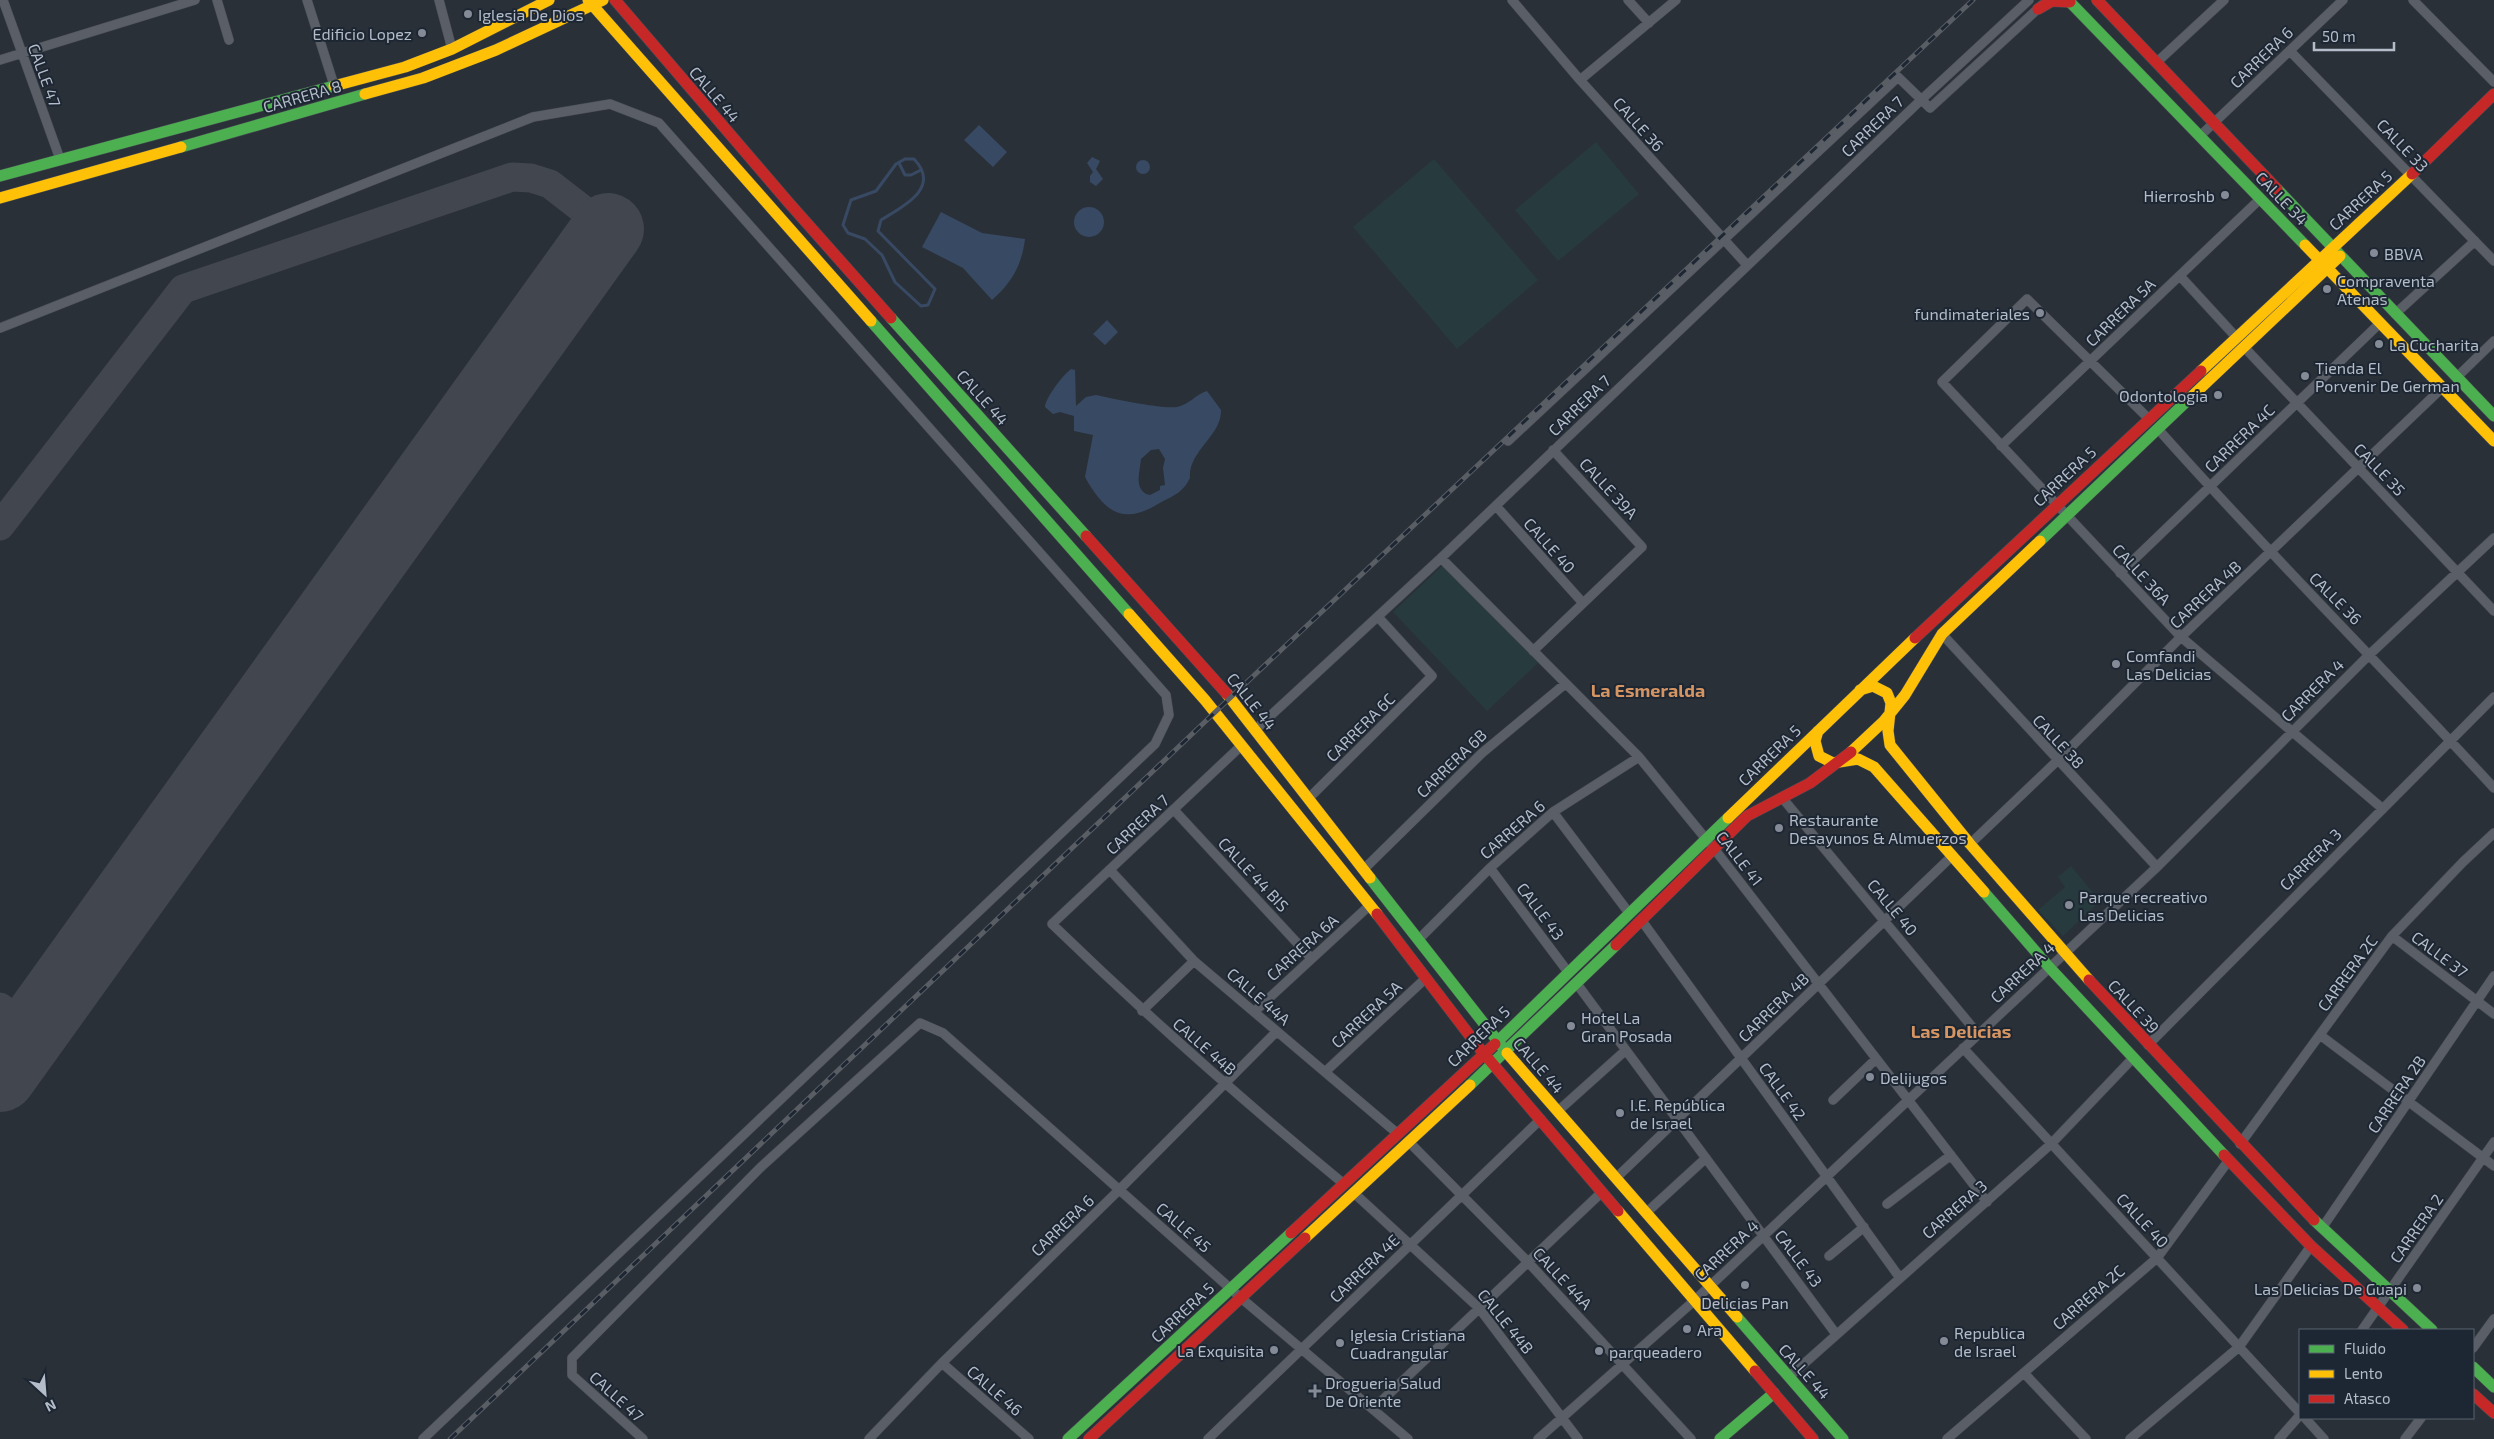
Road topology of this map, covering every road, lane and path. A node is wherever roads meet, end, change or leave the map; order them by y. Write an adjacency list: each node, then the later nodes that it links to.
1 (3, 0): 27 (street, CALLE 47)
2 (195, 0): 27 (street)
3 (217, 0): 24 (street)
4 (307, 0): 32 (street)
5 (440, 0): 25 (street)
6 (527, 0): 22 (main road)
7 (549, 0): 22 (main road, CARRERA 8)
8 (603, 0): 20 (main road, CARRERA 8)
9 (615, 0): 88 (main road, CALLE 44)
10 (1512, 0): 30 (street, CALLE 36)
11 (1628, 0): 23 (street)
12 (1676, 0): 23 (street)
13 (2029, 0): 34 (street, CARRERA 7)
14 (2047, 0): 21 (street, CARRERA 7)
15 (2097, 0): 29 (main road, CALLE 34)
16 (2224, 0): 29 (street)
17 (2343, 0): 26 (street, CARRERA 6)
18 (2413, 0): 31 (street)
19 (2069, 1): 21 (main road); 36 (main road, CALLE 34)
20 (590, 2): 40 (main road, CARRERA 8); 91 (main road, CALLE 44)
21 (2038, 9): 34 (street, CARRERA 7)
22 (515, 18): 25 (main road, CARRERA 8)
23 (1649, 23): 30 (street)
24 (229, 40)
25 (452, 49): 32 (main road, CARRERA 8)
26 (2290, 51): 35 (street, CARRERA 6); 38 (street, CALLE 33)
27 (22, 54): 28 (street); 37 (street, CALLE 47)
28 (0, 60)
29 (2156, 63): 35 (main road, CALLE 34)
30 (1580, 80): 42 (street, CALLE 36)
31 (2494, 82)
32 (334, 85): 37 (main road, CARRERA 8)
33 (2494, 94): 38 (main road, CARRERA 5)
34 (1922, 100): 42 (street); 47 (street, CARRERA 7)
35 (2213, 124): 36 (street, CARRERA 6); 44 (main road, CALLE 34)
36 (2200, 136): 41 (main road, CALLE 34)
37 (60, 159): 39 (main road, CARRERA 8)
38 (2411, 175): 43 (street, CALLE 33); 44 (main road, CARRERA 5)
39 (0, 176)
40 (0, 198)
41 (2260, 199): 46 (main road, CALLE 34); 48 (street, CARRERA 5A)
42 (1723, 239): 47 (street, CALLE 36); 62 (street)
43 (2475, 241): 45 (street, CALLE 33); 49 (street)
44 (2336, 252): 46 (main road, CARRERA 5); 49 (main road, CALLE 34)
45 (2494, 261)
46 (2323, 264): 50 (main road, CALLE 34); 52 (main road, CARRERA 5); 54 (main road, CARRERA 5)
47 (1748, 265): 65 (street, CARRERA 7)
48 (2180, 276): 52 (street); 55 (street, CARRERA 5A)
49 (2395, 314): 56 (main road, CALLE 34)
50 (2379, 324): 57 (main road, CALLE 34); 58 (street, CARRERA 4C)
51 (0, 328): 212 (street)
52 (2236, 337): 60 (main road, CARRERA 5)
53 (2494, 341): 56 (street)
54 (2244, 347): 58 (street, CALLE 35); 61 (main road, CARRERA 5)
55 (2090, 361): 60 (street); 64 (street, CARRERA 5A); 64 (street, CALLE 36A)
56 (2457, 377): 59 (main road, CALLE 34)
57 (2442, 388): 63 (main road, CALLE 34); 66 (street, CARRERA 4B)
58 (2296, 404): 66 (street, CALLE 35); 67 (street, CARRERA 4C)
59 (2494, 416)
60 (2148, 418): 68 (main road, CARRERA 5)
61 (2158, 429): 67 (street, CALLE 36); 70 (main road, CARRERA 5)
62 (1508, 441)
63 (2494, 441)
64 (2001, 446): 68 (street, CALLE 36A)
65 (1553, 450): 69 (street, CARRERA 7); 76 (street, CALLE 39A)
66 (2359, 468): 72 (street, CARRERA 4B); 74 (street, CALLE 35)
67 (2209, 488): 72 (street, CALLE 36); 75 (street, CARRERA 4C)
68 (2057, 505): 70 (street, CALLE 36A); 84 (main road, CARRERA 5)
69 (1496, 506): 73 (street, CARRERA 7); 76 (street, CALLE 40)
70 (2068, 516): 75 (street, CALLE 36A); 79 (main road, CARRERA 5)
71 (2494, 538): 74 (street, CARRERA 4)
72 (2270, 552): 80 (street, CARRERA 4B); 82 (street, CALLE 36)
73 (1441, 558): 78 (street, CARRERA 7); 81 (street, CALLE 41)
74 (2457, 572): 77 (street, CALLE 35); 82 (street, CARRERA 4)
75 (2120, 573): 80 (street, CALLE 36A)
76 (1582, 603): 81 (street)
77 (2494, 611)
78 (1378, 617): 88 (street, CARRERA 7); 96 (street, CARRERA 6C)
79 (1942, 634): 86 (main road, CARRERA 5); 94 (street, CALLE 38)
80 (2181, 637): 89 (street, CALLE 36A); 94 (street, CARRERA 4B)
81 (1533, 651): 83 (street, CALLE 41)
82 (2370, 654): 89 (street, CARRERA 4); 90 (street, CALLE 36)
83 (1565, 684): 92 (street, CALLE 41); 109 (street, CARRERA 6B)
84 (1860, 690): 86 (main road); 87 (main road, CARRERA 5)
85 (2494, 697): 90 (street, CARRERA 3)
86 (1892, 712): 93 (main road, CARRERA 5); 103 (main road, CALLE 39)
87 (1820, 729): 93 (main road); 102 (main road, CARRERA 5)
88 (1255, 730): 96 (main road, CALLE 44)
89 (2292, 731): 98 (street, CALLE 36A); 106 (street, CARRERA 4)
90 (2451, 740): 95 (street, CALLE 36); 98 (street, CARRERA 3)
91 (1242, 745): 99 (street, CARRERA 7); 110 (main road, CALLE 44)
92 (1639, 757): 100 (street, CARRERA 6); 102 (street, CALLE 41)
93 (1843, 760): 97 (main road, CARRERA 5); 105 (main road)
94 (2057, 762): 103 (street, CARRERA 4B); 106 (street, CALLE 38)
95 (2494, 788)
96 (1309, 798): 109 (main road, CALLE 44)
97 (1784, 800): 104 (main road, CARRERA 5); 112 (street, CALLE 40)
98 (2383, 809): 134 (street, CARRERA 3)
99 (1174, 810): 108 (street, CARRERA 7); 118 (street, CALLE 44 BIS)
100 (1553, 812): 107 (street, CARRERA 6); 111 (street)
101 (2494, 833): 115 (street, CARRERA 2C)
102 (1706, 838): 104 (street, CALLE 41); 111 (main road, CARRERA 5)
103 (1970, 844): 117 (main road, CALLE 39)
104 (1715, 850): 113 (main road, CARRERA 5); 125 (street, CALLE 41)
105 (1951, 857): 112 (street, CARRERA 4B); 120 (main road)
106 (2156, 866): 117 (street, CARRERA 4)
107 (1490, 868): 116 (street, CARRERA 6); 121 (street, CALLE 43)
108 (1110, 870): 114 (street, CARRERA 7); 119 (street, CALLE 44A)
109 (1363, 870): 116 (main road, CALLE 44)
110 (1370, 905): 118 (street, CARRERA 6A); 123 (main road, CALLE 44)
111 (1629, 913): 121 (main road, CARRERA 5)
112 (1885, 920): 125 (street, CARRERA 4B); 131 (street, CALLE 40)
113 (1642, 921): 124 (main road, CARRERA 5); 140 (street, CALLE 42)
114 (1052, 924): 127 (street, CALLE 44B)
115 (2392, 936): 126 (street, CALLE 37); 132 (street, CARRERA 2C)
116 (1418, 940): 133 (main road, CALLE 44)
117 (2064, 954): 120 (street, CARRERA 4); 134 (main road, CALLE 39)
118 (1311, 958): 128 (street, CARRERA 6A)
119 (1194, 960): 127 (street); 128 (street, CALLE 44A)
120 (2049, 967): 131 (street, CARRERA 4); 139 (main road)
121 (1568, 972): 133 (main road, CARRERA 5)
122 (2494, 976): 126 (street, CARRERA 2B)
123 (1426, 978): 138 (main road, CALLE 44); 143 (street, CARRERA 5A)
124 (1577, 984): 136 (street, CALLE 43); 137 (main road, CARRERA 5)
125 (1818, 984): 140 (street, CARRERA 4B); 141 (street, CALLE 41)
126 (2477, 1000): 129 (street, CALLE 37); 147 (street, CARRERA 2B)
127 (1142, 1011): 144 (street, CALLE 44B)
128 (1254, 1012): 130 (street, CALLE 44A)
129 (2494, 1014)
130 (1276, 1032): 143 (street, CALLE 44A); 144 (street, CARRERA 6)
131 (1978, 1034): 135 (street, CARRERA 4)
132 (2320, 1035): 147 (street); 155 (street, CARRERA 2C)
133 (1497, 1041): 137 (main road, CALLE 44); 138 (main road, CARRERA 5)
134 (2148, 1045): 155 (main road, CALLE 39)
135 (1963, 1048): 146 (street, CARRERA 4); 154 (street, CALLE 40)
136 (1626, 1050): 148 (street); 150 (street, CALLE 43)
137 (1506, 1052): 142 (main road, CARRERA 5); 148 (main road, CALLE 44)
138 (1484, 1054): 142 (main road, CALLE 44); 151 (main road, CARRERA 5)
139 (2134, 1057): 154 (street, CARRERA 3); 159 (main road)
140 (1741, 1058): 150 (street, CARRERA 4B); 161 (street, CALLE 42)
141 (1876, 1059): 145 (street); 146 (street, CALLE 41)
142 (1493, 1064): 149 (main road, CALLE 44); 152 (main road, CARRERA 5)
143 (1326, 1071): 151 (street, CALLE 44A)
144 (1224, 1083): 163 (street, CALLE 44B); 164 (street, CARRERA 6)
145 (1833, 1100)
146 (1908, 1100): 156 (street, CALLE 41); 161 (street, CARRERA 4)
147 (2408, 1102): 158 (street); 172 (street, CARRERA 2B)
148 (1558, 1111): 162 (main road, CALLE 44)
149 (1541, 1119): 165 (main road, CALLE 44); 167 (street, CARRERA 4E)
150 (1678, 1119): 157 (street, CALLE 43); 162 (street, CARRERA 4B)
151 (1398, 1134): 163 (main road, CARRERA 5)
152 (1409, 1142): 166 (main road, CARRERA 5); 167 (street, CALLE 44A)
153 (2494, 1142): 158 (street, CARRERA 2)
154 (2052, 1144): 168 (street, CARRERA 3); 177 (street, CALLE 40)
155 (2240, 1144): 172 (main road, CALLE 39)
156 (1951, 1155): 168 (street, CALLE 41); 169 (street)
157 (1706, 1158): 170 (street); 173 (street, CALLE 43)
158 (2483, 1158): 160 (street); 182 (street, CARRERA 2)
159 (2229, 1160): 175 (main road); 177 (street, CARRERA 2C)
160 (2494, 1166)
161 (1826, 1177): 171 (street, CALLE 42); 173 (street, CARRERA 4)
162 (1616, 1178): 170 (main road, CALLE 44)
163 (1344, 1184): 181 (main road, CARRERA 5)
164 (1120, 1190): 181 (street, CALLE 45); 195 (street, CARRERA 6); 199 (street, CALLE 45)
165 (1602, 1192): 178 (street); 184 (main road, CALLE 44)
166 (1354, 1193): 174 (street, CALLE 44B); 183 (main road, CARRERA 5)
167 (1462, 1195): 174 (street, CARRERA 4E); 178 (street, CALLE 44A)
168 (1987, 1202): 179 (street, CARRERA 3)
169 (1887, 1204)
170 (1646, 1213): 180 (main road, CALLE 44)
171 (1864, 1228): 176 (street); 179 (street, CALLE 42)
172 (2322, 1228): 182 (main road, CALLE 39)
173 (1763, 1236): 180 (street, CARRERA 4); 191 (street, CALLE 43)
174 (1410, 1244): 185 (street, CALLE 44B); 194 (street, CARRERA 4E)
175 (2311, 1246): 186 (main road); 192 (street)
176 (1829, 1256)
177 (2157, 1258): 192 (street, CALLE 40); 198 (street, CARRERA 2C)
178 (1528, 1262): 185 (street); 196 (street, CALLE 44A)
179 (1900, 1278): 191 (street, CARRERA 3)
180 (1709, 1287): 184 (street, CARRERA 4); 200 (main road, CALLE 44)
181 (1231, 1289): 183 (street, CALLE 45); 216 (main road, CARRERA 5)
182 (2390, 1292): 186 (street, CARRERA 2); 190 (main road, CALLE 39)
183 (1241, 1298): 194 (street, CALLE 45); 217 (main road, CARRERA 5)
184 (1695, 1300): 196 (street, CARRERA 4); 202 (main road, CALLE 44)
185 (1480, 1308): 204 (street); 208 (street, CALLE 44B)
186 (2379, 1308): 188 (street, CARRERA 2); 189 (main road)
187 (2494, 1319): 193 (street)
188 (2363, 1329)
189 (2402, 1329)
190 (2431, 1329)
191 (1836, 1334): 200 (street, CARRERA 3)
192 (2239, 1346): 205 (street, CALLE 40); 227 (street)
193 (2474, 1347)
194 (1301, 1349): 204 (street, CALLE 45); 211 (street, CARRERA 4E)
195 (942, 1363): 214 (street, CARRERA 6); 215 (street, CALLE 46)
196 (1623, 1364): 208 (street, CARRERA 4); 221 (street, CALLE 44A)
197 (2474, 1368): 201 (main road)
198 (2024, 1373): 225 (street, CARRERA 2C); 226 (street)
199 (572, 1375): 213 (street, CALLE 47)
200 (1789, 1377): 224 (main road, CALLE 44)
201 (2494, 1386)
202 (1774, 1393): 222 (main road); 223 (main road, CALLE 44)
203 (2474, 1395): 206 (main road)
204 (1373, 1409): 218 (street, CALLE 45)
205 (2299, 1413)
206 (2494, 1413)
207 (2299, 1415): 228 (street)
208 (1562, 1418): 219 (street, CARRERA 4); 220 (street, CALLE 44B)
209 (2306, 1419): 229 (street)
210 (2420, 1419): 230 (street)
211 (1210, 1438)
212 (423, 1439)
213 (643, 1439)
214 (869, 1439)
215 (1029, 1439)
216 (1068, 1439)
217 (1089, 1439)
218 (1408, 1439)
219 (1538, 1439)
220 (1578, 1439)
221 (1691, 1439)
222 (1720, 1439)
223 (1813, 1439)
224 (1843, 1439)
225 (1947, 1439)
226 (2086, 1439)
227 (2130, 1439)
228 (2279, 1439)
229 (2324, 1439)
230 (2406, 1439)

